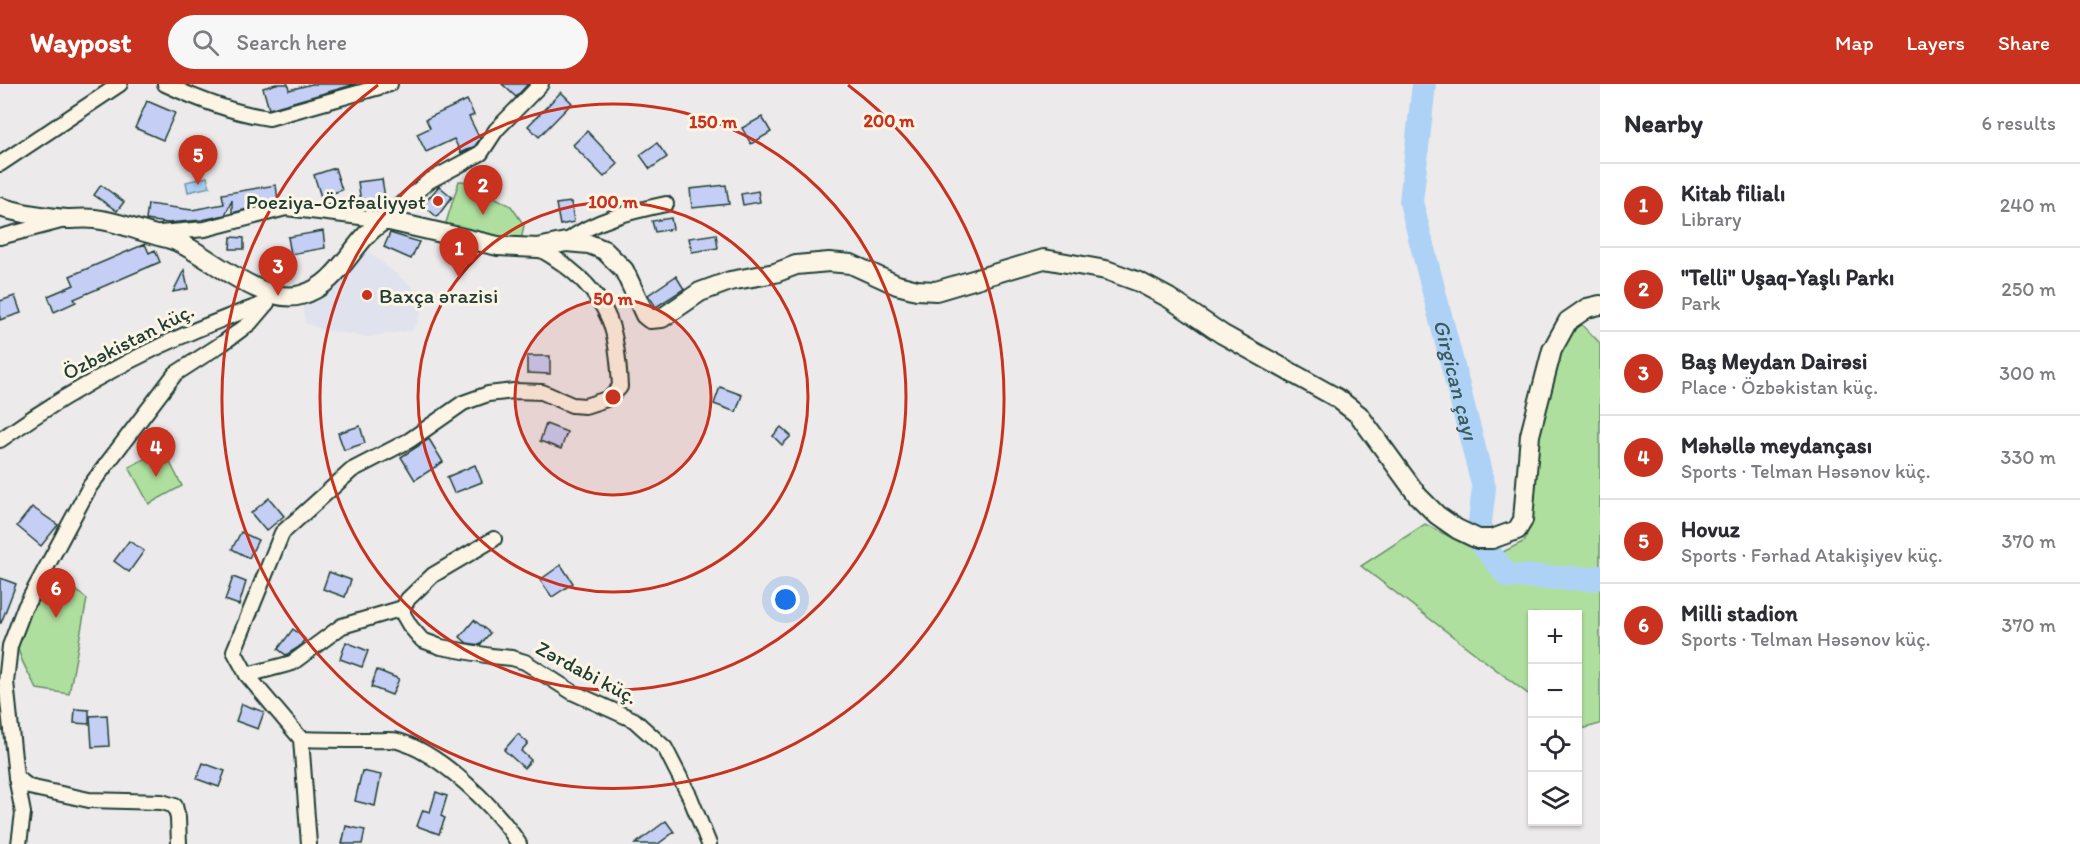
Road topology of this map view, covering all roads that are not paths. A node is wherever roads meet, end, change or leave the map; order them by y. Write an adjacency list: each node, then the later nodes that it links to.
1 (120, 84): 5 (street)
2 (165, 84): 3 (street)
3 (390, 84)
4 (541, 84): 9 (street)
5 (0, 164)
6 (666, 204): 12 (street)
7 (0, 207): 8 (street)
8 (69, 219): 10 (street); 11 (street)
9 (385, 220): 10 (street); 13 (street); 14 (street)
10 (152, 234): 14 (street)
11 (0, 237)
12 (566, 242): 13 (street); 15 (street)
13 (538, 248): 19 (street)
14 (275, 300): 16 (street, Özbəkistan küç.); 21 (street)
15 (1600, 305)
16 (0, 440)
17 (494, 539): 18 (street)
18 (403, 608): 19 (street); 26 (street, Zərdabi küç.)
19 (248, 675): 20 (street)
20 (301, 739): 24 (street); 25 (street)
21 (16, 777): 22 (street); 23 (street)
22 (19, 844)
23 (179, 844)
24 (309, 844)
25 (519, 844)
26 (709, 844)

